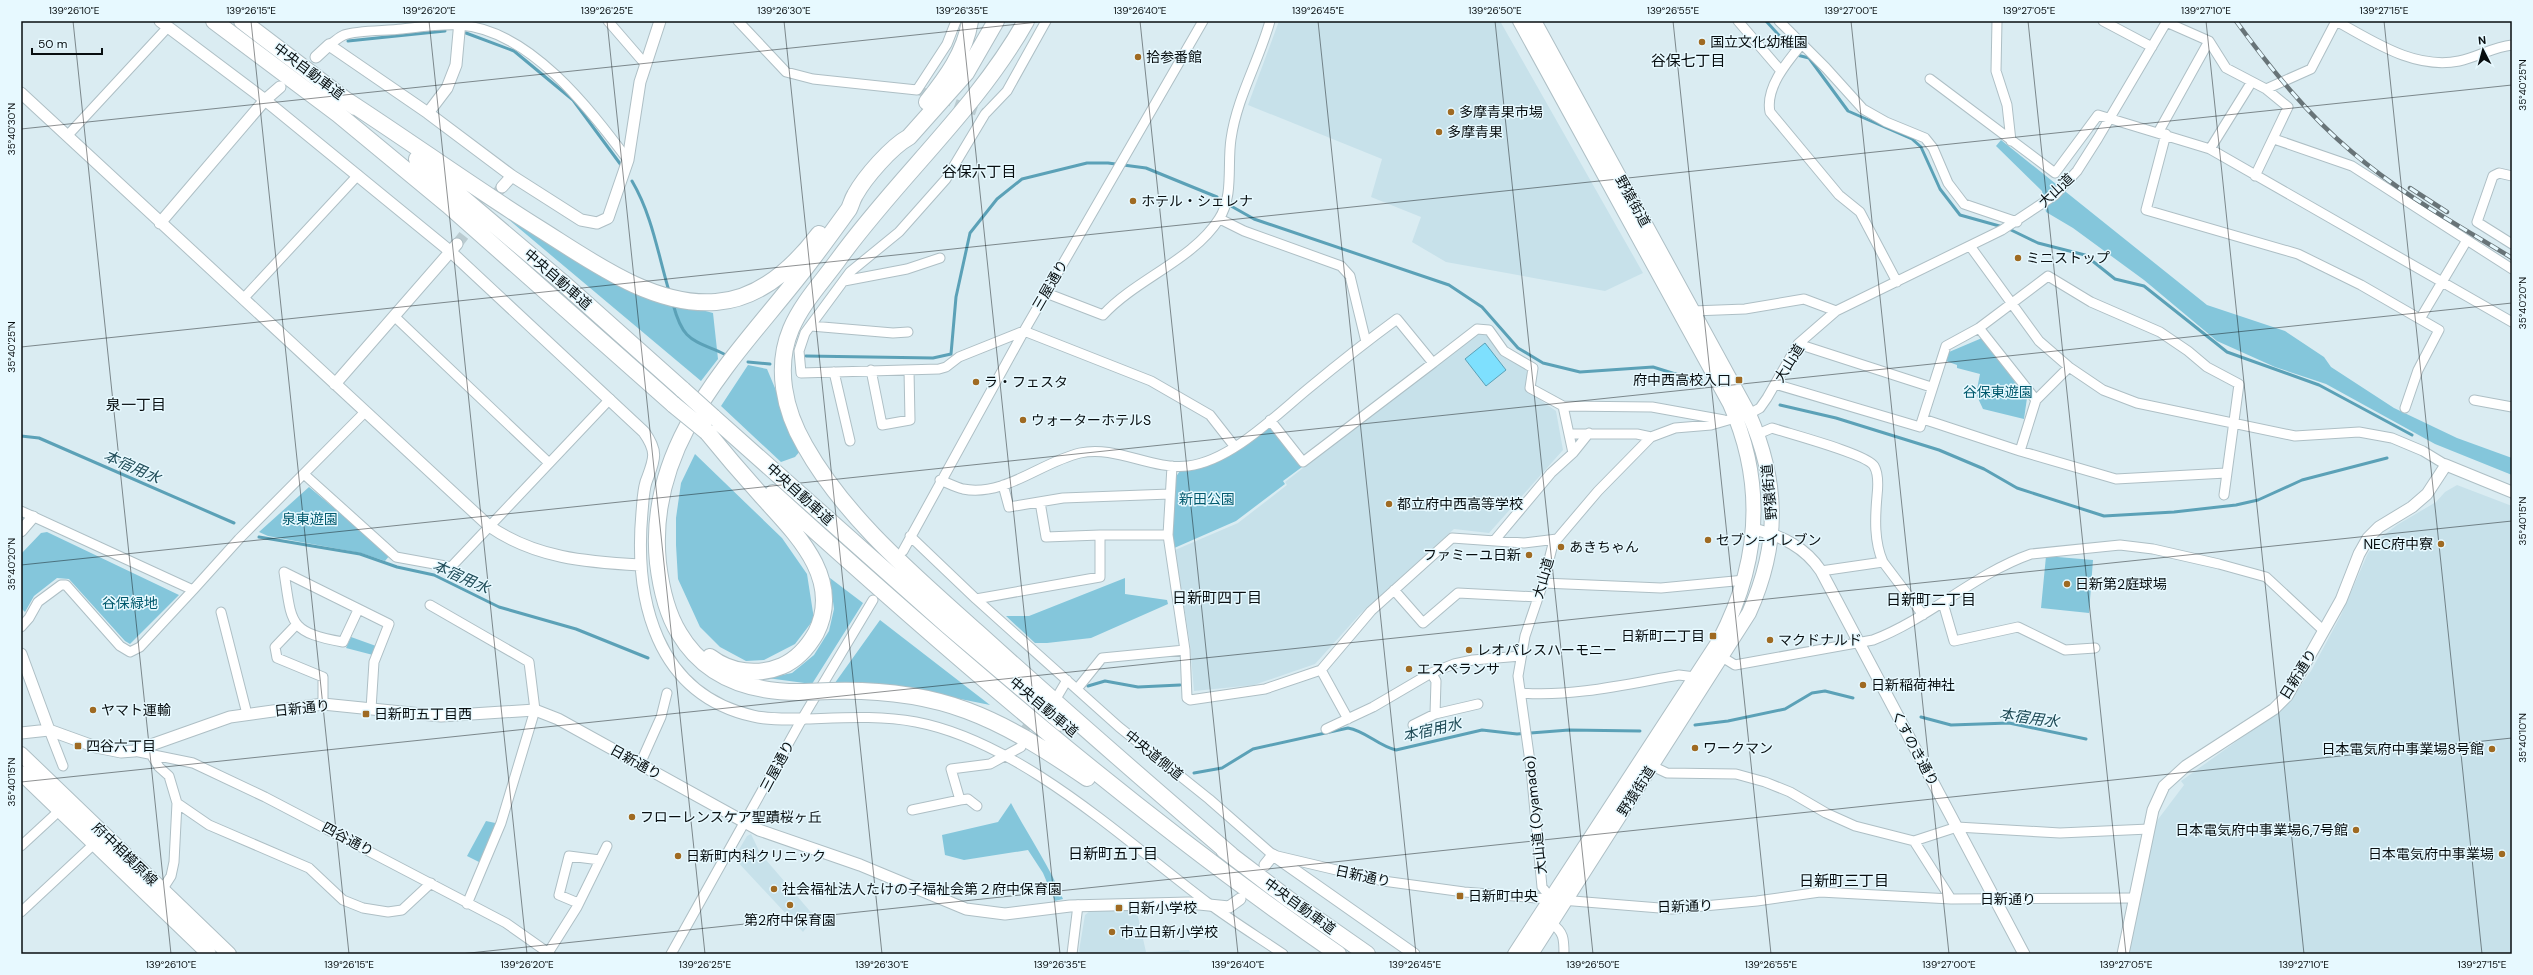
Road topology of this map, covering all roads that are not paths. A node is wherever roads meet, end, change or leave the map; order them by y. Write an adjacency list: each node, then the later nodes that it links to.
1 (214, 21): 101 (highway, 中央自動車道, bridge)
2 (242, 21): 38 (highway, 中央自動車道)
3 (608, 21): 30 (street)
4 (660, 21): 30 (street)
5 (738, 21): 6 (street)
6 (956, 21)
7 (970, 21): 46 (highway)
8 (996, 21): 46 (highway)
9 (1007, 21): 40 (highway)
10 (1026, 21): 40 (highway)
11 (1046, 21): 65 (street)
12 (1203, 21): 68 (street, 三屋通り)
13 (1270, 21): 55 (street)
14 (1520, 21): 97 (main road, 野猿街道)
15 (1534, 21): 71 (main road, 野猿街道)
16 (1738, 21): 31 (street)
17 (1779, 21): 28 (street)
18 (1997, 21): 45 (street)
19 (2102, 21): 27 (street)
20 (2336, 21): 26 (street); 35 (street)
21 (2166, 22): 24 (street); 27 (street, 大山道)
22 (460, 23): 25 (street); 39 (street); 48 (street)
23 (164, 24): 37 (street); 43 (street)
24 (2209, 41): 33 (street); 42 (street)
25 (329, 45): 29 (street); 39 (street)
26 (2512, 45)
27 (2152, 46): 41 (street, 大山道)
28 (1797, 50): 31 (street); 57 (street)
29 (316, 57)
30 (646, 65): 48 (street)
31 (1781, 71): 67 (street)
32 (1930, 80): 45 (street)
33 (2251, 83): 35 (street); 47 (street)
34 (280, 87): 37 (street)
35 (2266, 90): 44 (street)
36 (21, 93): 43 (street)
37 (265, 100): 49 (street); 56 (street)
38 (346, 100): 54 (highway); 199 (highway, 中央自動車道, bridge)
39 (428, 113): 50 (street)
40 (955, 118): 58 (highway)
41 (2110, 119): 42 (street); 45 (street); 57 (street, 大山道)
42 (2162, 132): 47 (street); 74 (street)
43 (68, 135): 56 (street)
44 (2274, 139): 51 (street); 59 (street)
45 (2011, 141)
46 (900, 142): 54 (highway)
47 (2210, 148): 51 (street)
48 (628, 160): 50 (street)
49 (358, 175): 62 (street); 69 (street)
50 (512, 176): 53 (street)
51 (2256, 176): 66 (street)
52 (2512, 176): 60 (street)
53 (502, 188)
54 (854, 196): 203 (highway, bridge)
55 (1220, 219): 68 (street); 80 (street)
56 (160, 223): 69 (street)
57 (2009, 226): 61 (street, 大山道)
58 (856, 234): 101 (highway); 199 (highway)
59 (2466, 240): 64 (street); 66 (street)
60 (2512, 244)
61 (1970, 246): 67 (street, 大山道); 70 (street)
62 (454, 248): 73 (street); 90 (street)
63 (940, 258): 65 (street)
64 (2512, 269)
65 (844, 280): 76 (street)
66 (2442, 281): 74 (street); 75 (street)
67 (1897, 282): 72 (street, 大山道)
68 (1046, 294): 78 (street, 三屋通り)
69 (243, 299): 87 (street)
70 (2012, 304): 77 (street); 83 (street); 100 (street)
71 (1693, 311): 72 (street); 97 (main road, 野猿街道)
72 (1836, 312): 81 (street, 大山道)
73 (394, 316): 87 (street); 110 (street)
74 (2420, 319): 94 (street)
75 (2512, 322)
76 (811, 326): 79 (street); 86 (street)
77 (1979, 328): 89 (street); 91 (street)
78 (1024, 331): 85 (street); 107 (street); 115 (street, 三屋通り)
79 (908, 332)
80 (1366, 342): 82 (street); 99 (street)
81 (1798, 344): 88 (street, 大山道); 89 (street)
82 (1433, 363): 93 (street); 99 (street)
83 (2069, 367): 91 (street); 100 (street)
84 (871, 370): 85 (street); 85 (street); 86 (street)
85 (909, 370)
86 (834, 372): 106 (street)
87 (335, 384): 96 (street)
88 (1775, 384): 97 (street, 大山道); 98 (street)
89 (1931, 388): 98 (street)
90 (610, 398): 110 (street); 134 (street)
91 (2036, 400): 108 (street)
92 (2474, 400): 95 (street)
93 (1563, 406): 97 (street); 103 (street)
94 (2405, 408)
95 (2512, 408)
96 (366, 412): 114 (street); 123 (street)
97 (1737, 418): 104 (main road, 野猿街道); 105 (street, 大山道); 124 (main road, 野猿街道)
98 (1923, 419): 108 (street)
99 (1270, 420): 107 (street)
100 (2234, 424): 111 (street); 113 (street)
101 (707, 432): 203 (highway, 中央自動車道)
102 (1589, 433): 103 (street); 105 (street); 109 (street)
103 (1570, 434): 109 (street)
104 (1758, 434): 126 (main road, 野猿街道); 133 (street)
105 (1652, 437): 130 (street, 大山道)
106 (850, 441)
107 (1235, 447): 112 (street)
108 (2020, 451): 113 (street)
109 (1573, 453): 131 (street)
110 (548, 462): 123 (street)
111 (2446, 465): 117 (street); 150 (street, 日新通り)
112 (1172, 466): 116 (street); 118 (street)
113 (2226, 473): 119 (street)
114 (305, 475): 123 (street); 138 (street)
115 (940, 480): 116 (street); 129 (street, 三屋通り)
116 (1003, 485): 120 (street)
117 (2512, 492)
118 (1170, 494): 120 (street); 128 (street)
119 (2224, 494)
120 (1040, 502): 127 (street)
121 (21, 511): 122 (street)
122 (33, 516): 125 (street); 138 (street)
123 (490, 526): 134 (street)
124 (1754, 529): 126 (street, くすのき通り); 136 (main road, 野猿街道)
125 (21, 531)
126 (1771, 533): 135 (street, くすのき通り); 156 (main road, 野猿街道)
127 (1100, 535): 128 (street); 141 (street)
128 (1168, 535): 153 (street)
129 (910, 536): 132 (street, 三屋通り); 141 (street, 中央道側道)
130 (1557, 539): 131 (street); 137 (street, 大山道)
131 (1494, 542): 139 (street)
132 (902, 551)
133 (1883, 562): 135 (street); 147 (street)
134 (640, 566): 171 (street)
135 (1821, 571): 151 (street, くすのき通り)
136 (1745, 580): 137 (street); 159 (main road, 野猿街道)
137 (1543, 583): 140 (street, 大山道)
138 (193, 590): 149 (street)
139 (1394, 590): 140 (street); 157 (street)
140 (1538, 597): 155 (street, 大山道)
141 (976, 599): 160 (street, 中央道側道)
142 (873, 600): 171 (street, 三屋通り)
143 (1943, 603): 147 (street); 150 (street); 152 (street)
144 (430, 605): 168 (street)
145 (358, 610): 148 (street); 148 (street); 167 (street)
146 (221, 612): 169 (street)
147 (1923, 615): 151 (street)
148 (296, 624): 165 (street)
149 (21, 627)
150 (2324, 631): 194 (street, 日新通り)
151 (1859, 643): 156 (street); 193 (street, くすのき通り)
152 (2095, 648)
153 (1185, 650): 157 (street); 161 (street)
154 (21, 654): 175 (street)
155 (1520, 656): 158 (street); 163 (street, 大山道)
156 (1722, 657): 185 (main road, 野猿街道)
157 (1322, 670): 172 (street)
158 (1431, 673): 170 (street); 172 (street)
159 (1695, 677): 163 (street); 206 (main road, 野猿街道)
160 (1067, 680): 161 (street, 中央道側道); 164 (street)
161 (1077, 689): 200 (street, 中央道側道)
162 (667, 693): 183 (street)
163 (1521, 693): 177 (street, 大山道)
164 (1056, 695)
165 (323, 704): 167 (street, 日新通り); 169 (street, 日新通り)
166 (1478, 704): 170 (street)
167 (371, 709): 168 (street, 日新通り)
168 (534, 710): 183 (street, 日新通り); 213 (street)
169 (247, 714): 179 (street, 日新通り)
170 (1435, 714): 173 (street)
171 (802, 719): 182 (street); 192 (street, 三屋通り)
172 (1348, 719): 174 (street)
173 (1413, 725)
174 (1326, 729)
175 (49, 730): 176 (street, 日新通り); 179 (street, 日新通り); 184 (street)
176 (21, 733)
177 (1526, 733): 206 (street, 大山道 (Oyamado))
178 (1017, 744): 182 (street)
179 (134, 751): 181 (street, 四谷通り)
180 (21, 754): 205 (main road, 府中相模原線)
181 (152, 756): 188 (street); 204 (street, 四谷通り)
182 (1007, 756): 187 (street); 214 (street)
183 (640, 764): 192 (street, 日新通り)
184 (63, 766)
185 (1652, 766): 195 (street); 209 (main road, 野猿街道)
186 (23, 779): 190 (main road, 府中相模原線)
187 (960, 800): 189 (street); 191 (street)
188 (178, 803): 204 (street); 205 (street)
189 (977, 806)
190 (60, 810): 196 (main road, 府中相模原線); 197 (street)
191 (912, 810)
192 (745, 824): 215 (street, 日新通り); 221 (street, 三屋通り)
193 (1956, 827): 194 (street); 195 (street); 211 (street, くすのき通り)
194 (2149, 829): 207 (street, 日新通り)
195 (1914, 841): 210 (street)
196 (94, 844): 216 (street); 219 (main road, 府中相模原線)
197 (21, 846)
198 (607, 846): 201 (street)
199 (1231, 855): 225 (highway, 中央自動車道)
200 (1273, 855): 202 (street); 206 (street, 日新通り); 226 (street, 中央道側道)
201 (600, 860): 212 (street); 212 (street)
202 (1265, 865)
203 (1216, 866): 224 (highway, 中央自動車道)
204 (431, 883): 213 (street, 四谷通り)
205 (162, 890): 220 (main road, 府中相模原線)
206 (1551, 898): 209 (street, 日新通り); 227 (main road, 野猿街道)
207 (2134, 898): 211 (street, 日新通り); 231 (street)
208 (1240, 899): 214 (street, 日新通り)
209 (1566, 899): 210 (street, 日新通り); 217 (main road, 野猿街道)
210 (1952, 899): 211 (street, 日新通り)
211 (1994, 899): 230 (street, くすのき通り)
212 (578, 903): 218 (street)
213 (467, 904): 218 (street, 四谷通り)
214 (1209, 904): 215 (street, 日新通り); 223 (street)
215 (1078, 905): 222 (street)
216 (21, 912)
217 (1551, 923): 228 (main road, 野猿街道); 229 (street)
218 (549, 953)
219 (209, 954)
220 (230, 954)
221 (671, 954)
222 (1072, 954)
223 (1283, 954)
224 (1338, 954)
225 (1368, 954)
226 (1414, 954)
227 (1515, 954)
228 (1531, 954)
229 (1564, 954)
230 (2024, 954)
231 (2123, 954)

